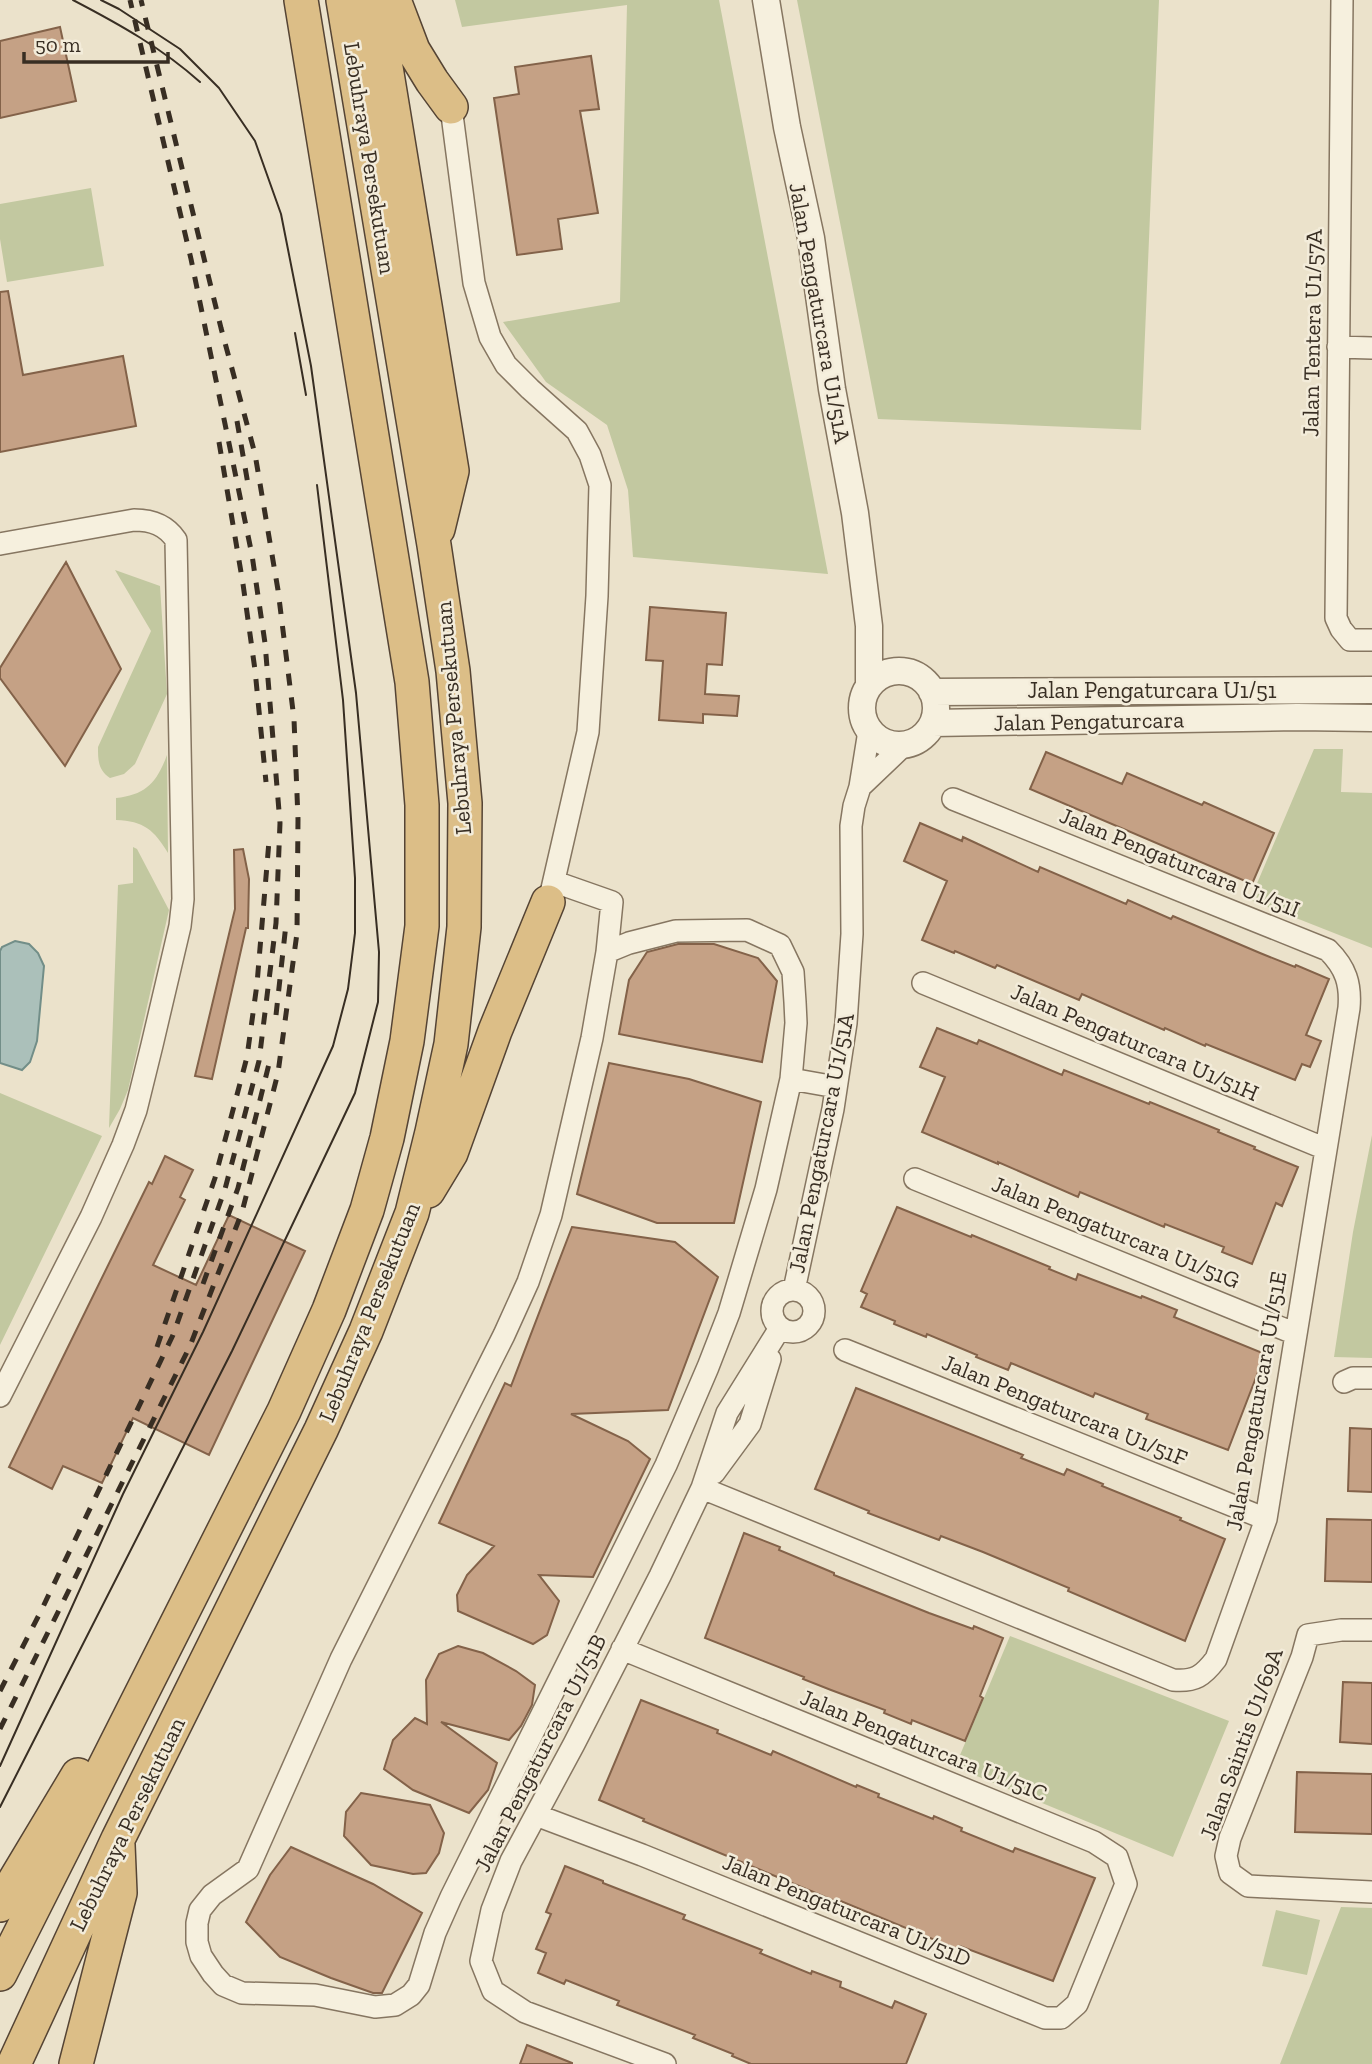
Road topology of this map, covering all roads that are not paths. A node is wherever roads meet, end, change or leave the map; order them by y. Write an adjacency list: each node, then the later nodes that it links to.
1 (301, 0): 44 (highway, Lebuhraya Persekutuan)
2 (343, 0): 11 (highway, Lebuhraya Persekutuan)
3 (375, 0): 11 (highway)
4 (394, 0): 7 (highway)
5 (766, 0): 12 (street, Jalan Pengaturcara U1/51A)
6 (1342, 0): 8 (street, Jalan Tentera U1/57A)
7 (451, 107): 24 (street)
8 (1338, 347): 9 (street); 13 (street, Jalan Tentera U1/57A)
9 (1372, 348)
10 (0, 544): 39 (street)
11 (434, 545): 32 (highway, Lebuhraya Persekutuan)
12 (869, 626): 14 (street); 15 (street, Jalan Pengaturcara U1/51A)
13 (1372, 640)
14 (906, 671): 15 (street); 17 (street)
15 (869, 686): 20 (street)
16 (1372, 690): 17 (street, Jalan Pengaturcara U1/51)
17 (932, 692): 19 (street)
18 (1372, 718): 19 (street, Jalan Pengaturcara)
19 (933, 723): 21 (street)
20 (869, 731): 21 (street); 22 (street, Jalan Pengaturcara U1/51A)
21 (903, 746): 22 (street)
22 (860, 787): 29 (street, Jalan Pengaturcara U1/51A)
23 (953, 799): 27 (street, Jalan Pengaturcara U1/51I)
24 (551, 892): 25 (street); 32 (highway)
25 (607, 952): 28 (street); 28 (street)
26 (923, 982): 30 (street, Jalan Pengaturcara U1/51H)
27 (1349, 1008): 30 (street, Jalan Pengaturcara U1/51E)
28 (791, 1079): 29 (street)
29 (836, 1087): 33 (street, Jalan Pengaturcara U1/51A)
30 (1326, 1149): 35 (street, Jalan Pengaturcara U1/51E)
31 (915, 1179): 35 (street, Jalan Pengaturcara U1/51G)
32 (412, 1213): 46 (highway, Lebuhraya Persekutuan)
33 (794, 1290): 34 (street); 34 (street)
34 (780, 1328): 40 (street, Jalan Pengaturcara U1/51B)
35 (1296, 1334): 41 (street, Jalan Pengaturcara U1/51E)
36 (845, 1350): 41 (street, Jalan Pengaturcara U1/51F)
37 (1372, 1378): 38 (street)
38 (1344, 1382)
39 (0, 1396)
40 (702, 1488): 41 (street, Jalan Pengaturcara U1/51E); 43 (street, Jalan Pengaturcara U1/51B)
41 (1266, 1519)
42 (1372, 1630): 47 (street, Jalan Saintis U1/69A)
43 (622, 1649): 45 (street, Jalan Pengaturcara U1/51B); 49 (street, Jalan Pengaturcara U1/51C)
44 (113, 1749): 48 (highway); 50 (highway, Lebuhraya Persekutuan)
45 (536, 1815): 49 (street, Jalan Pengaturcara U1/51D); 53 (street, Jalan Pengaturcara U1/51B)
46 (118, 1839): 51 (highway, Lebuhraya Persekutuan); 52 (highway)
47 (1372, 1892)
48 (0, 1905)
49 (1101, 1945)
50 (0, 1974)
51 (14, 2064)
52 (76, 2064)
53 (665, 2064)

